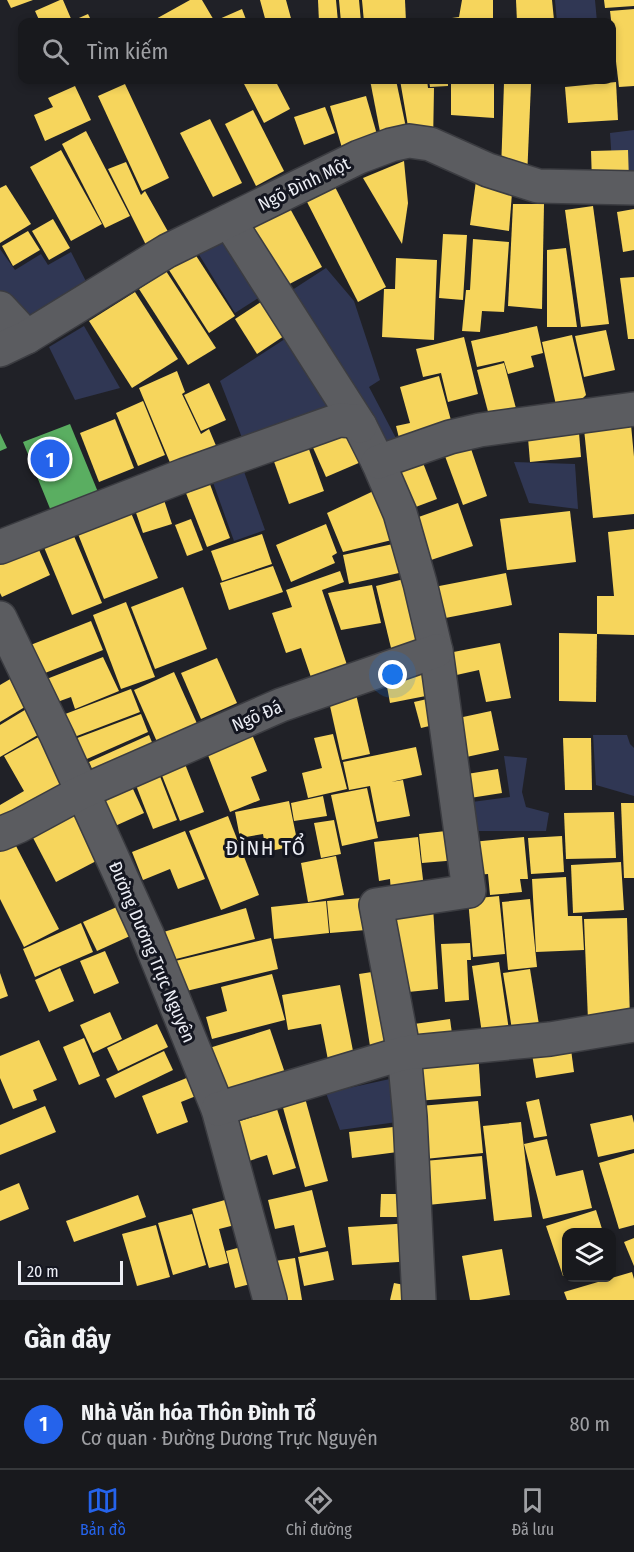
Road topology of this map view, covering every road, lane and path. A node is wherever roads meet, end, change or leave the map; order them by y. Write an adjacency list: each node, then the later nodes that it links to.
1 (634, 188): 2 (street, Ngõ Đình Một)
2 (229, 221): 4 (street, Ngõ Đình Một); 6 (street)
3 (0, 308): 4 (street)
4 (13, 344)
5 (634, 409): 7 (street)
6 (360, 426): 7 (street); 8 (street)
7 (378, 462): 10 (street)
8 (0, 547)
9 (0, 618): 11 (street, Đường Dương Trực Nguyên)
10 (436, 651): 11 (street, Ngõ Đá); 14 (street)
11 (82, 792): 12 (street, Ngõ Đá); 15 (street, Đường Dương Trực Nguyên)
12 (0, 834)
13 (634, 1025): 14 (street)
14 (404, 1053): 15 (street); 17 (street)
15 (218, 1109): 16 (street, Đường Dương Trực Nguyên)
16 (270, 1300)
17 (419, 1300)

